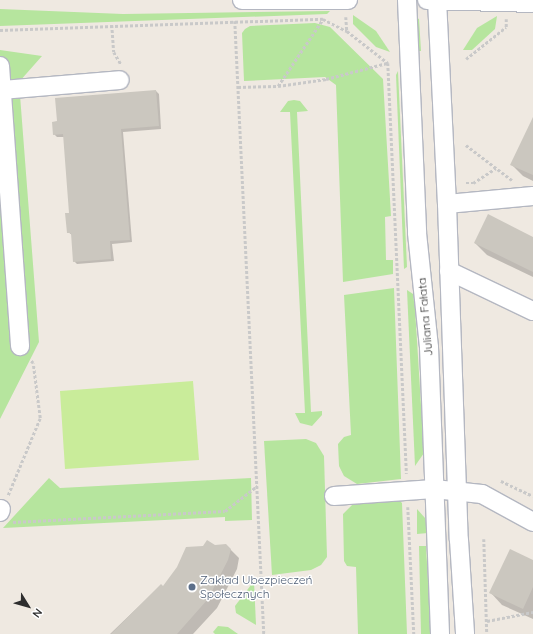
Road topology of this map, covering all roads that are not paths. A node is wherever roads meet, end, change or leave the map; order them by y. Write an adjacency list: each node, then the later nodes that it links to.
1 (242, 0): 2 (street)
2 (348, 0)
3 (407, 0): 15 (street, Juliana Fałata)
4 (427, 0): 5 (street)
5 (437, 0): 6 (street); 11 (street, Juliana Fałata)
6 (533, 3)
7 (0, 66): 9 (street)
8 (120, 80): 9 (street)
9 (2, 90): 14 (street)
10 (533, 196): 11 (street)
11 (447, 204): 12 (street, Juliana Fałata)
12 (450, 271): 13 (street); 16 (street, Juliana Fałata)
13 (533, 311)
14 (20, 346)
15 (434, 489): 16 (street); 17 (street); 19 (street, Juliana Fałata)
16 (457, 492): 18 (street); 20 (street, Juliana Fałata)
17 (334, 496)
18 (533, 522)
19 (440, 634)
20 (465, 634)

